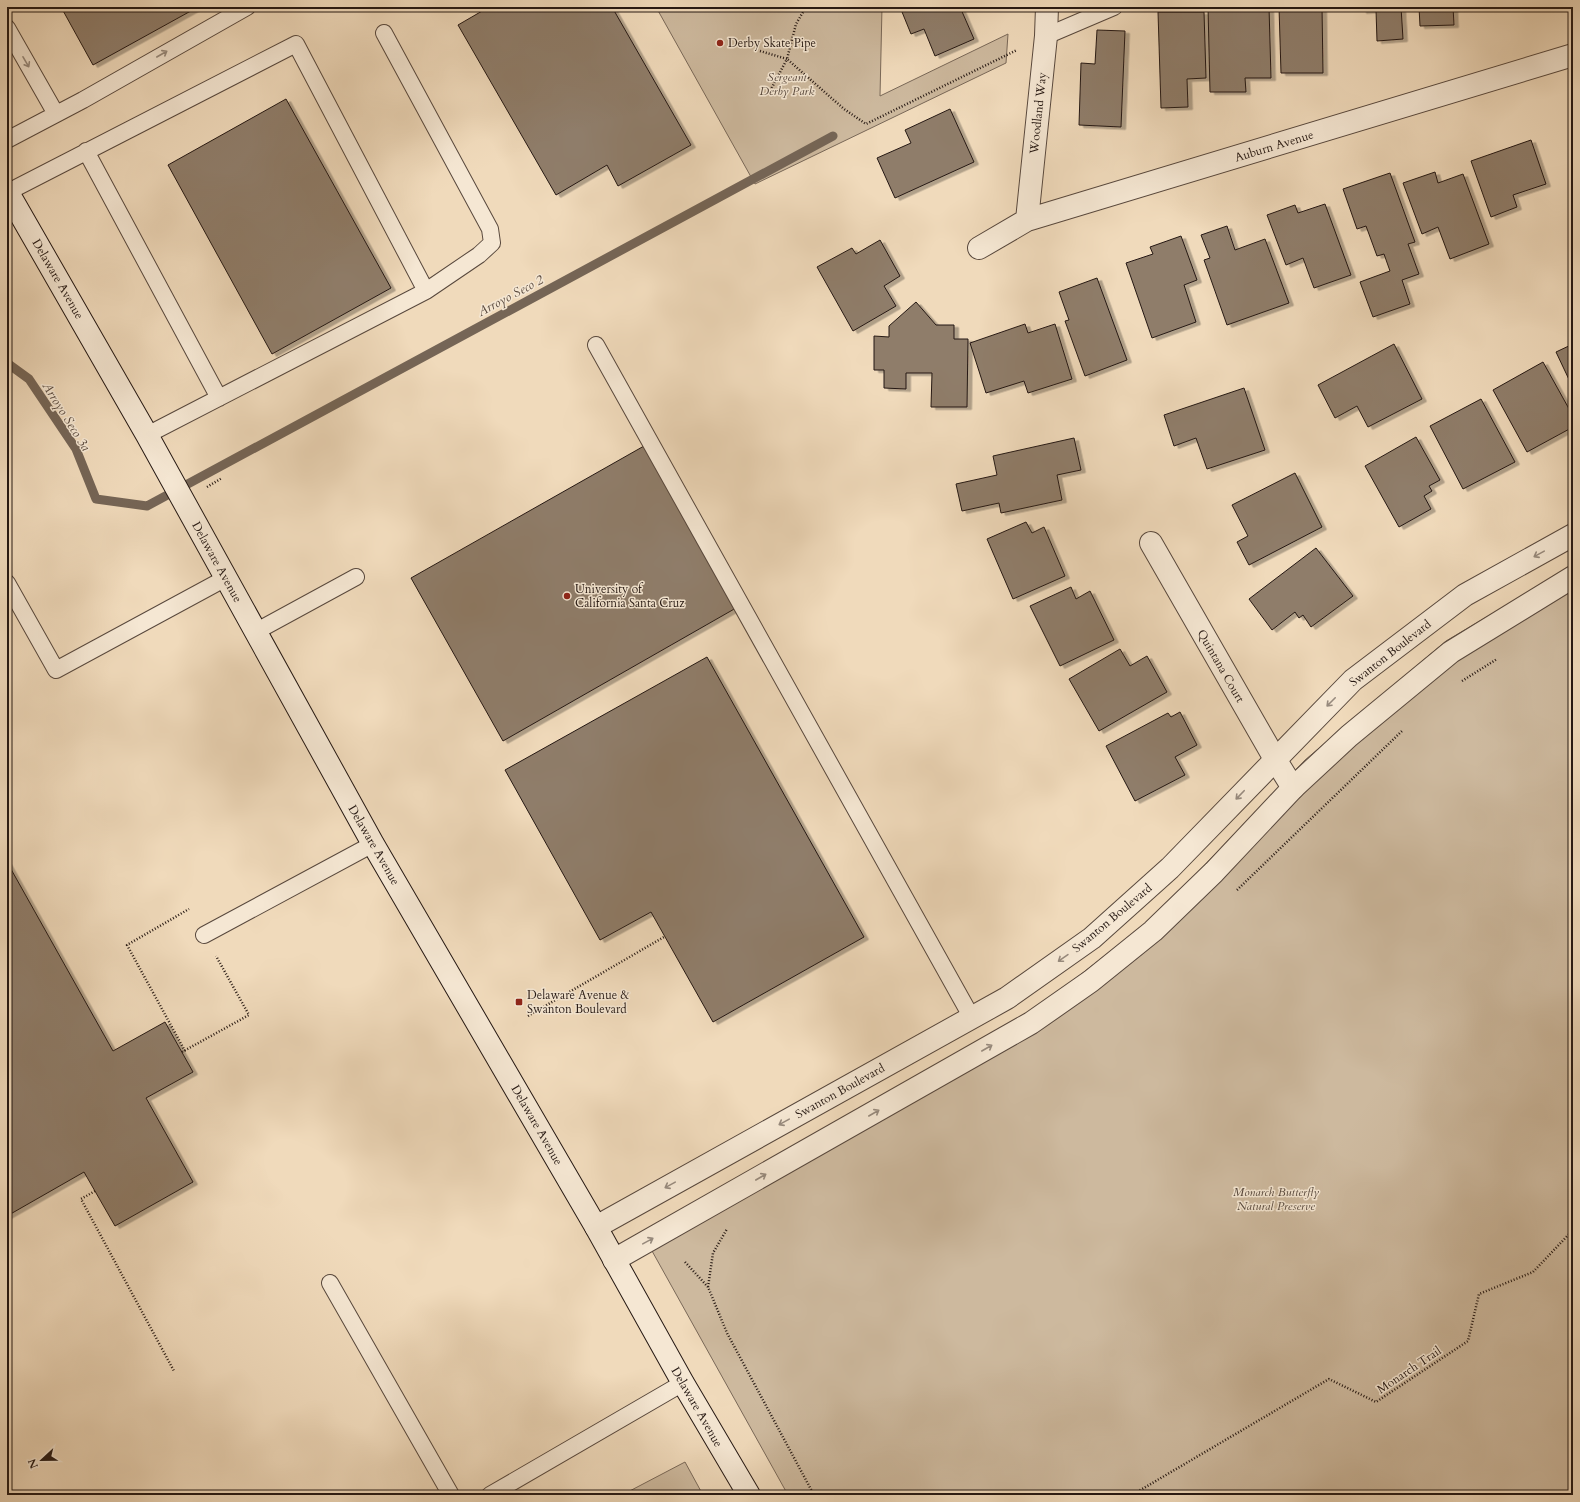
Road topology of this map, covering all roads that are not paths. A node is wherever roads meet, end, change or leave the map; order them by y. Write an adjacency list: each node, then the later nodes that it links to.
1 (247, 7): 8 (lane, one-way to 1)
2 (1047, 7): 6 (street, Woodland Way)
3 (1114, 7): 6 (lane)
4 (7, 28): 8 (lane, one-way to 8)
5 (384, 33): 14 (lane)
6 (1046, 36): 12 (street, Woodland Way)
7 (1573, 55): 12 (street, Auburn Avenue)
8 (56, 114): 9 (lane)
9 (7, 140)
10 (86, 152): 11 (lane); 14 (lane); 16 (lane)
11 (7, 192): 17 (street, Delaware Avenue)
12 (1027, 220): 13 (street, Auburn Avenue)
13 (979, 248)
14 (426, 291): 16 (lane)
15 (596, 345): 29 (lane)
16 (220, 398): 17 (lane)
17 (147, 436): 22 (street, Delaware Avenue)
18 (1573, 535): 25 (street, Swanton Boulevard, one-way to 25)
19 (1151, 543): 25 (street, Quintana Court)
20 (356, 577): 24 (lane)
21 (1573, 577): 26 (street)
22 (226, 578): 23 (lane); 24 (street, Delaware Avenue)
23 (7, 583)
24 (255, 632): 27 (street, Delaware Avenue)
25 (1275, 759): 26 (street, Quintana Court); 29 (street, Swanton Boulevard, one-way to 29)
26 (1293, 788): 31 (street, one-way to 26)
27 (373, 844): 28 (lane); 30 (street, Delaware Avenue)
28 (204, 935)
29 (972, 1018): 30 (street, Swanton Boulevard, one-way to 30)
30 (596, 1227): 31 (street, Delaware Avenue)
31 (614, 1260): 33 (street, Delaware Avenue)
32 (330, 1283): 34 (lane)
33 (683, 1384): 35 (lane); 36 (street, Delaware Avenue)
34 (451, 1495)
35 (490, 1495)
36 (749, 1495)

